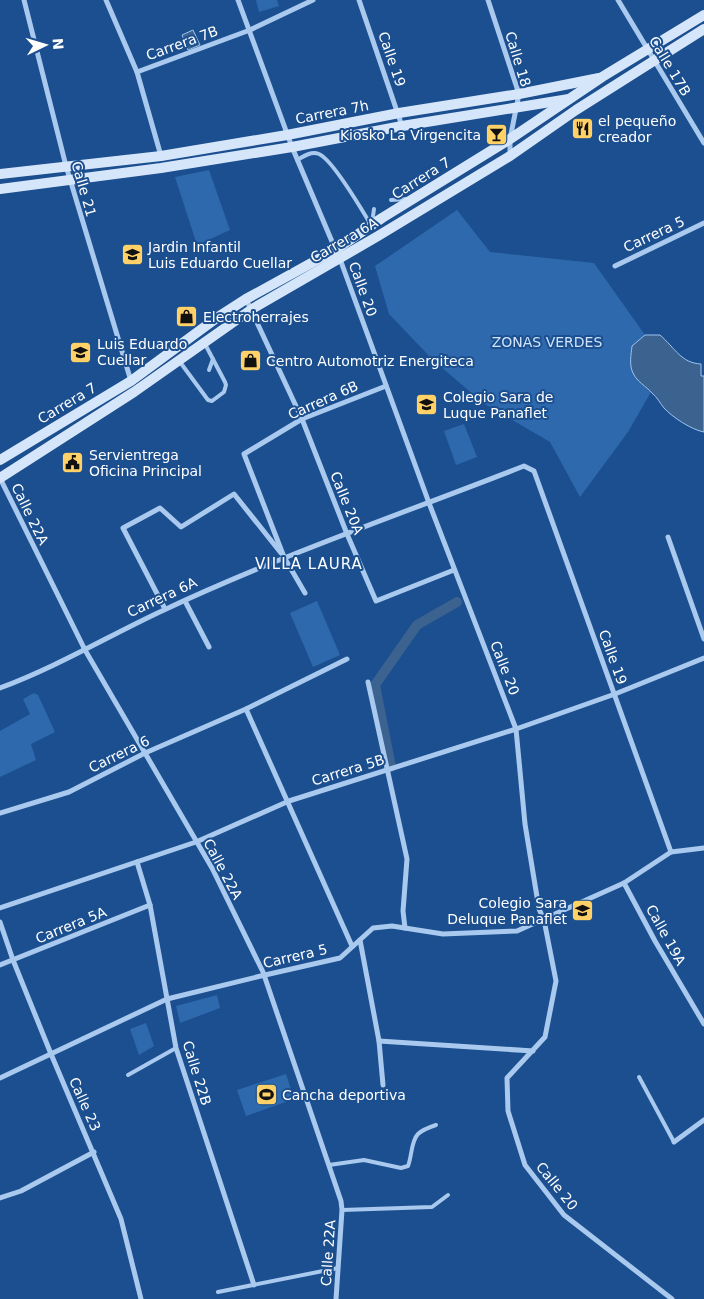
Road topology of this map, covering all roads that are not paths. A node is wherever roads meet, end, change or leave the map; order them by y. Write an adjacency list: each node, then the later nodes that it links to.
1 (24, 0): 27 (street, Calle 21)
2 (106, 0): 13 (street)
3 (238, 0): 10 (street, Calle 20)
4 (313, 0): 10 (street, Carrera 7B)
5 (359, 0): 18 (street, Calle 19)
6 (488, 0): 15 (street, Calle 18)
7 (618, 0): 11 (street, Calle 17B)
8 (704, 15): 11 (main road, Carrera 7)
9 (704, 29): 12 (main road, Carrera 6A)
10 (250, 30): 13 (street, Carrera 7B); 20 (street, Calle 20)
11 (648, 50): 12 (street, Calle 17B); 14 (main road, Carrera 7)
12 (655, 61): 22 (street, Calle 17B); 25 (main road, Carrera 6A)
13 (137, 72): 24 (street, Carrera 7B)
14 (602, 78): 15 (main road, Carrera 7h); 16 (main road, Carrera 7)
15 (518, 94): 17 (street, Calle 18); 18 (main road, Carrera 7h)
16 (572, 99): 17 (main road, Carrera 7h); 21 (main road, Carrera 7)
17 (515, 108): 19 (main road, Carrera 7h); 21 (street, Calle 18)
18 (398, 113): 19 (street, Calle 19); 20 (main road, Carrera 7h)
19 (402, 126): 23 (main road, Carrera 7h)
20 (287, 135): 23 (street, Calle 20); 24 (main road, Carrera 7h)
21 (510, 140): 25 (street, Calle 18); 32 (main road, Carrera 7)
22 (704, 142)
23 (292, 147): 26 (street, Calle 20); 29 (main road, Carrera 7h)
24 (161, 156): 27 (main road, Carrera 7h)
25 (510, 156): 36 (main road, Carrera 6A)
26 (297, 160): 35 (lane); 36 (street, Calle 20)
27 (66, 166): 28 (main road); 29 (street, Calle 21)
28 (0, 174)
29 (70, 179): 30 (main road); 46 (street, Calle 21)
30 (0, 189)
31 (390, 200): 32 (lane)
32 (411, 200): 35 (main road, Carrera 7)
33 (374, 209): 35 (lane)
34 (704, 223): 37 (street, Carrera 5)
35 (372, 225): 36 (main road, Carrera 7)
36 (338, 254): 38 (main road, Carrera 7); 39 (main road, Carrera 6A); 47 (street, Calle 20)
37 (615, 266)
38 (246, 299): 39 (street, Calle 20A); 46 (main road, Carrera 7)
39 (252, 309): 40 (main road, Carrera 6A); 48 (street, Calle 20A)
40 (204, 342): 41 (lane); 42 (main road, Carrera 6A)
41 (213, 359): 43 (lane); 44 (lane)
42 (179, 360): 44 (lane); 51 (main road, Carrera 6A)
43 (209, 370)
44 (192, 378): 45 (lane)
45 (197, 378)
46 (131, 382): 49 (main road, Carrera 7)
47 (386, 386): 48 (street, Carrera 6B); 52 (street, Calle 20)
48 (302, 419): 53 (street, Calle 20A); 55 (street, Carrera 6B)
49 (0, 460)
50 (534, 471): 52 (street, Carrera 6A); 67 (street, Calle 19)
51 (0, 478): 62 (street, Calle 22A)
52 (429, 503): 53 (street, Carrera 6A); 56 (street, Calle 20)
53 (347, 534): 55 (street, Carrera 6A); 56 (street, Calle 20A)
54 (668, 537): 60 (street)
55 (284, 557): 57 (street); 58 (street, Carrera 6A); 59 (street)
56 (454, 570): 69 (street, Calle 20)
57 (305, 593)
58 (185, 601): 59 (street, Carrera 6A); 61 (street)
59 (165, 609): 62 (street, Carrera 6A)
60 (704, 639)
61 (209, 647)
62 (85, 650): 66 (street, Carrera 6A); 70 (street, Calle 22A)
63 (704, 658): 67 (street, Carrera 5B)
64 (347, 659): 68 (street, Carrera 6)
65 (368, 682): 71 (street)
66 (0, 688)
67 (615, 694): 69 (street, Carrera 5B); 76 (street, Calle 19)
68 (246, 709): 70 (street, Carrera 6); 72 (street)
69 (516, 729): 71 (street, Carrera 5B); 81 (street, Calle 20)
70 (145, 753): 73 (street, Carrera 6); 74 (street, Calle 22A)
71 (388, 770): 72 (street, Carrera 5B); 83 (street)
72 (289, 801): 74 (street, Carrera 5B); 85 (street)
73 (0, 814)
74 (196, 842): 77 (street, Carrera 5B); 88 (street, Calle 22A)
75 (704, 848): 76 (street, Carrera 5)
76 (671, 852): 78 (street, Carrera 5)
77 (137, 862): 79 (street, Calle 22B); 80 (street, Carrera 5B)
78 (624, 884): 81 (street, Carrera 5); 90 (street, Calle 19A)
79 (150, 905): 86 (street, Carrera 5A); 89 (street, Calle 22B)
80 (0, 908)
81 (544, 920): 83 (street, Carrera 5); 93 (street, Calle 20)
82 (0, 922): 86 (street, Calle 23)
83 (406, 928): 84 (street, Carrera 5)
84 (360, 940): 85 (street, Carrera 5); 91 (street)
85 (352, 946): 88 (street, Carrera 5)
86 (13, 960): 87 (street, Carrera 5A); 94 (street, Calle 23)
87 (0, 965)
88 (264, 974): 89 (street, Carrera 5); 103 (street, Calle 22A)
89 (167, 999): 92 (street, Calle 22B); 94 (street, Carrera 5)
90 (704, 1024)
91 (379, 1041): 93 (street); 98 (street)
92 (176, 1048): 95 (lane); 108 (street, Calle 22B)
93 (533, 1050): 112 (street, Calle 20)
94 (51, 1054): 97 (street, Carrera 5); 102 (street, Calle 23)
95 (128, 1075)
96 (639, 1077): 101 (lane)
97 (0, 1078)
98 (383, 1085)
99 (704, 1120): 101 (street)
100 (436, 1125): 103 (lane)
101 (674, 1142)
102 (94, 1152): 105 (street); 110 (street, Calle 23)
103 (329, 1165): 106 (street, Calle 22A)
104 (448, 1195): 106 (lane)
105 (0, 1198)
106 (342, 1210): 107 (street, Calle 22A)
107 (338, 1268): 108 (lane); 111 (street, Calle 22A)
108 (254, 1285): 109 (lane)
109 (218, 1292)
110 (140, 1299)
111 (336, 1299)
112 (672, 1299)

